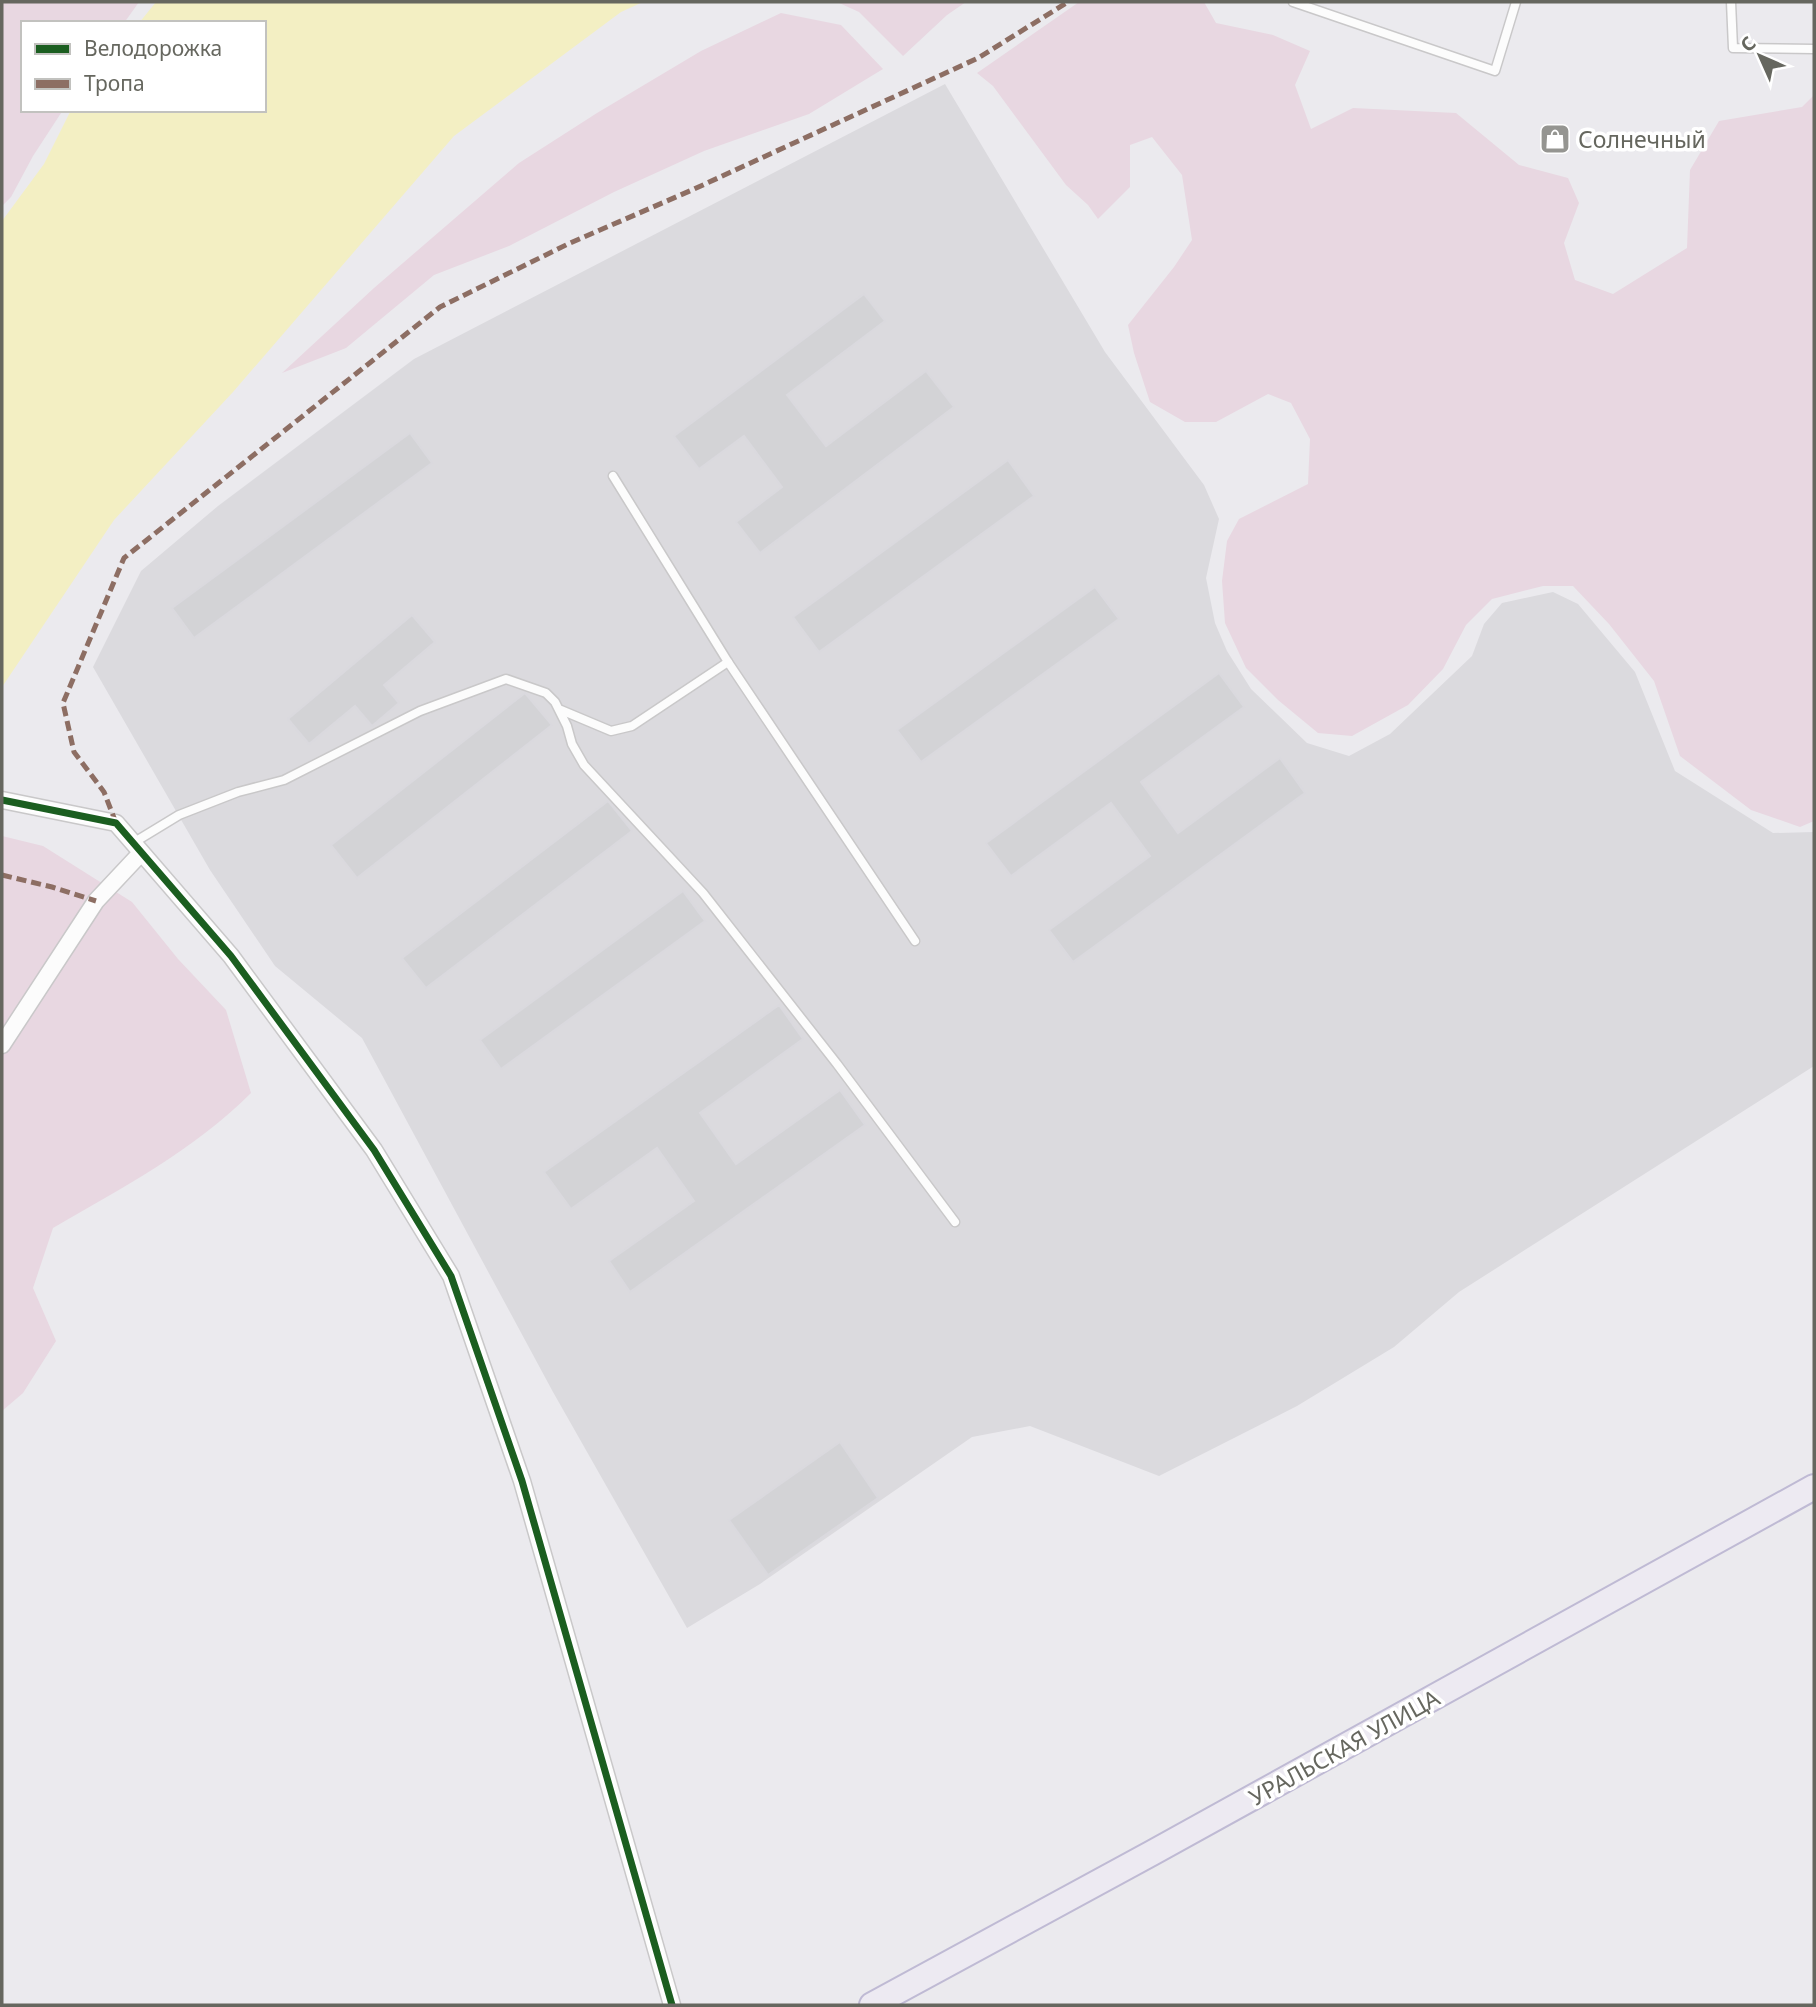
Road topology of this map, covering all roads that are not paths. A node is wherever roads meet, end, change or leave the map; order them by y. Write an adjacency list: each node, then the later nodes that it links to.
1 (1293, 2): 2 (lane)
2 (1516, 2)
3 (1731, 2): 4 (lane)
4 (1814, 49)
5 (614, 476): 6 (lane)
6 (728, 662): 7 (lane); 10 (lane)
7 (561, 710): 9 (lane); 12 (lane)
8 (2, 800): 9 (street)
9 (137, 848): 11 (street); 14 (street)
10 (915, 941)
11 (2, 1045)
12 (955, 1222)
13 (1814, 1487): 15 (main road, УРАЛЬСКАЯ УЛИЦА)
14 (672, 2005)
15 (872, 2005)

